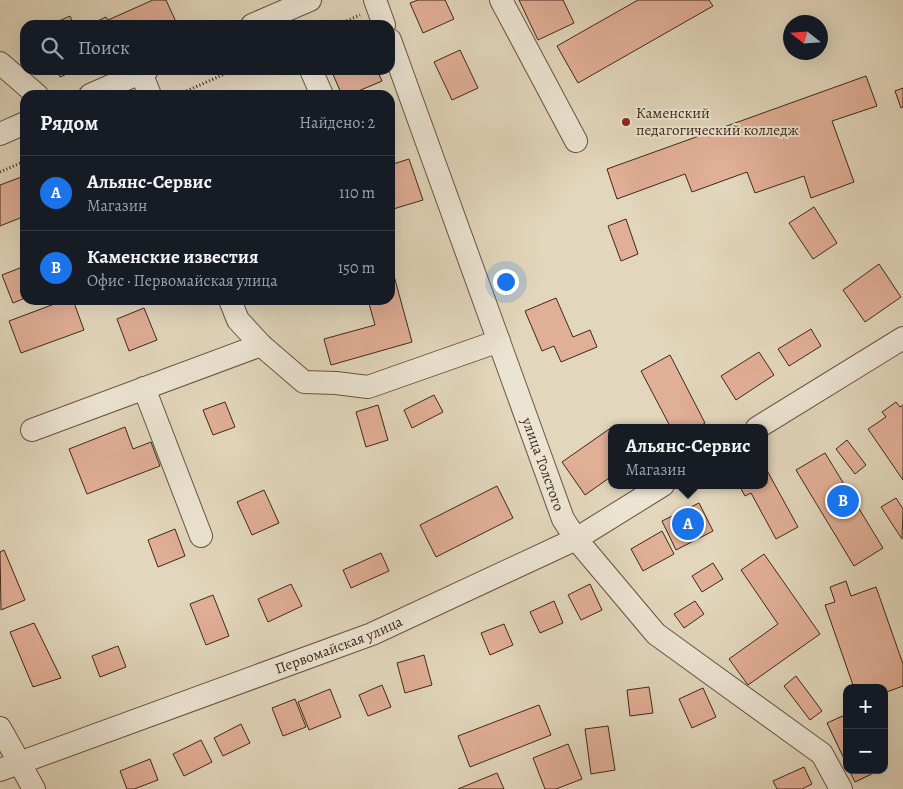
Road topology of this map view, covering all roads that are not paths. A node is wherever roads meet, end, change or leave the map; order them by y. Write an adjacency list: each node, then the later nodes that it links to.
1 (310, 0): 4 (street)
2 (375, 0): 5 (street)
3 (500, 0): 17 (street)
4 (287, 18)
5 (382, 20)
6 (395, 54): 20 (street, улица Толстого)
7 (0, 63): 11 (street)
8 (135, 75): 12 (street)
9 (145, 75): 13 (street)
10 (313, 75): 14 (street)
11 (31, 90)
12 (101, 90)
13 (149, 90)
14 (320, 90)
15 (20, 125): 16 (street)
16 (0, 134)
17 (576, 141)
18 (232, 305): 21 (street)
19 (903, 338): 23 (street)
20 (499, 341): 21 (street); 27 (street, улица Толстого)
21 (261, 344): 22 (street)
22 (144, 388): 24 (street); 26 (street)
23 (763, 424)
24 (32, 430)
25 (657, 489): 27 (street, Первомайская улица)
26 (201, 536)
27 (576, 539): 29 (street, Первомайская улица); 31 (street, улица Толстого)
28 (0, 728): 29 (street)
29 (10, 766): 30 (street)
30 (34, 789)
31 (841, 789)

